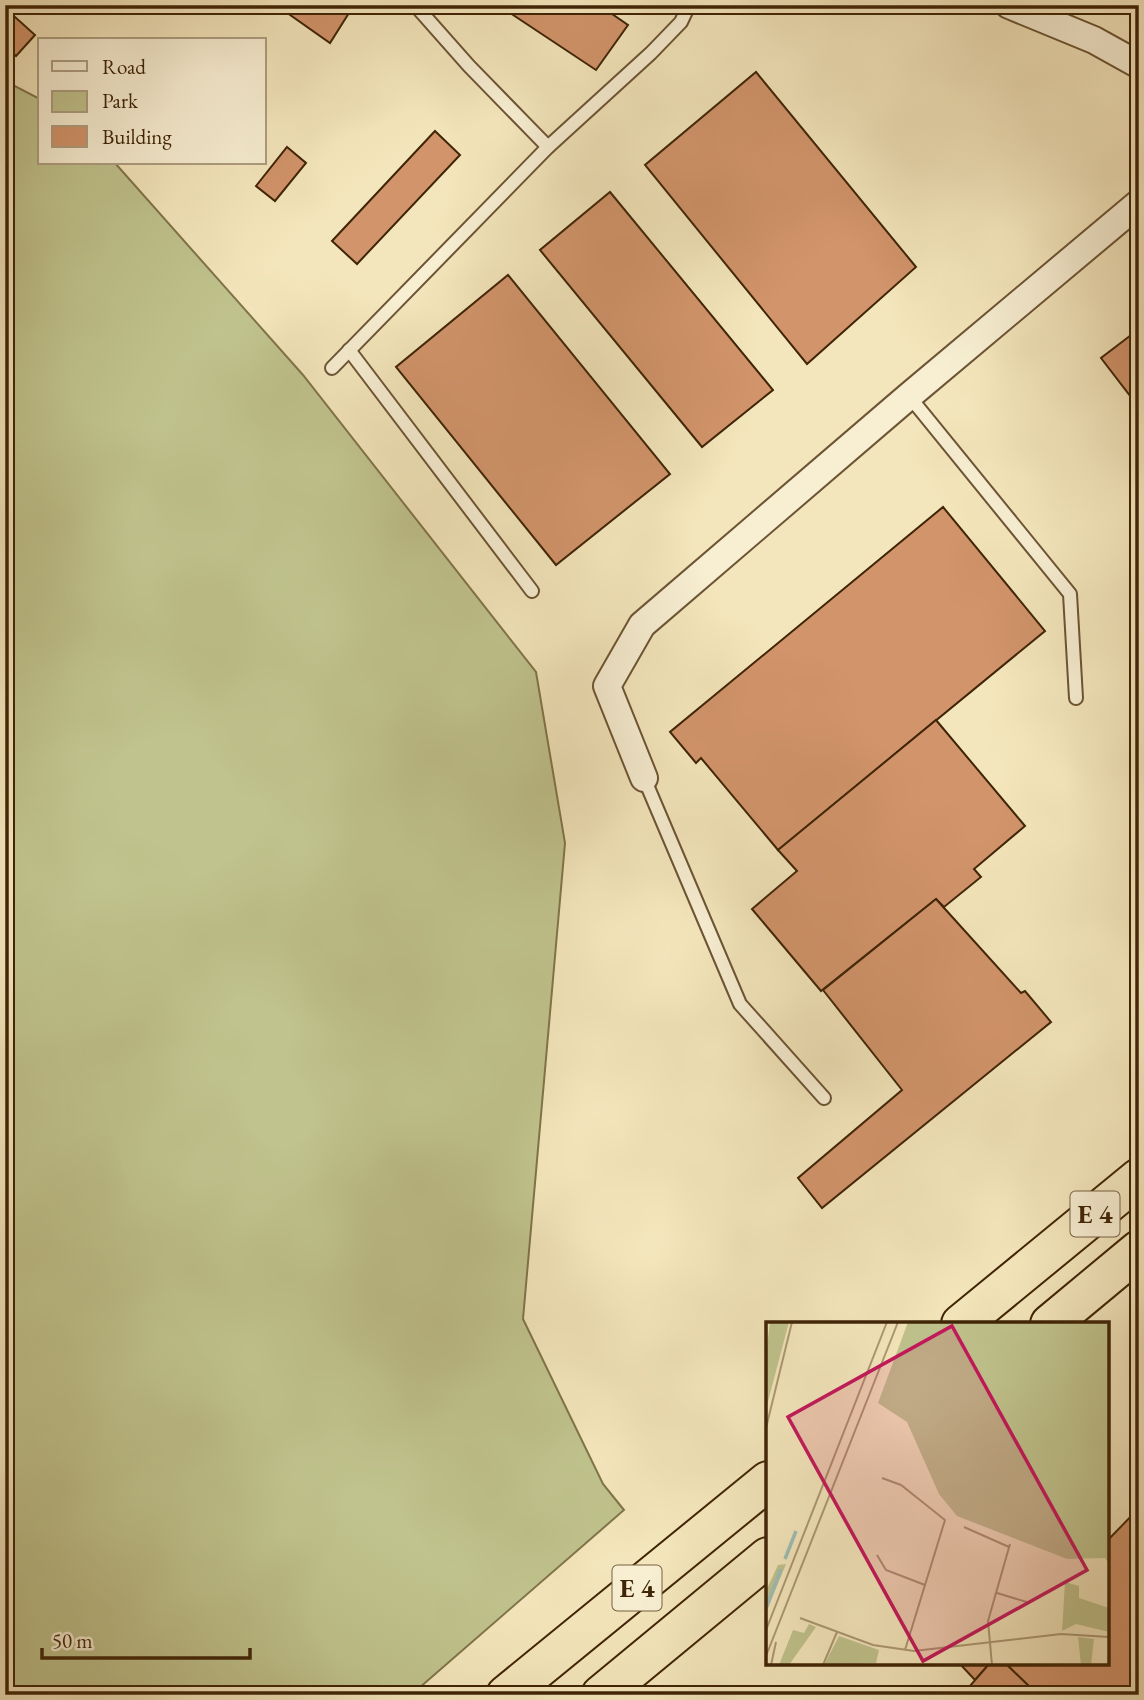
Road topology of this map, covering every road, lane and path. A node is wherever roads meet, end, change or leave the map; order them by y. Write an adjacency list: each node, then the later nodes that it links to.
1 (415, 5): 5 (lane)
2 (689, 5): 5 (lane)
3 (1009, 5): 4 (street)
4 (1139, 65)
5 (548, 147): 7 (lane)
6 (1139, 203): 9 (street)
7 (349, 350): 8 (lane); 10 (lane)
8 (332, 368)
9 (909, 396): 11 (lane); 12 (street)
10 (532, 591)
11 (1076, 698)
12 (644, 778): 13 (lane)
13 (824, 1098)
14 (1139, 1178): 16 (highway, E 4)
15 (1139, 1250): 17 (highway, E 4)
16 (963, 1322)
17 (1052, 1322)
18 (766, 1483): 20 (highway, E 4)
19 (766, 1559): 21 (highway, E 4)
20 (506, 1695)
21 (601, 1695)

